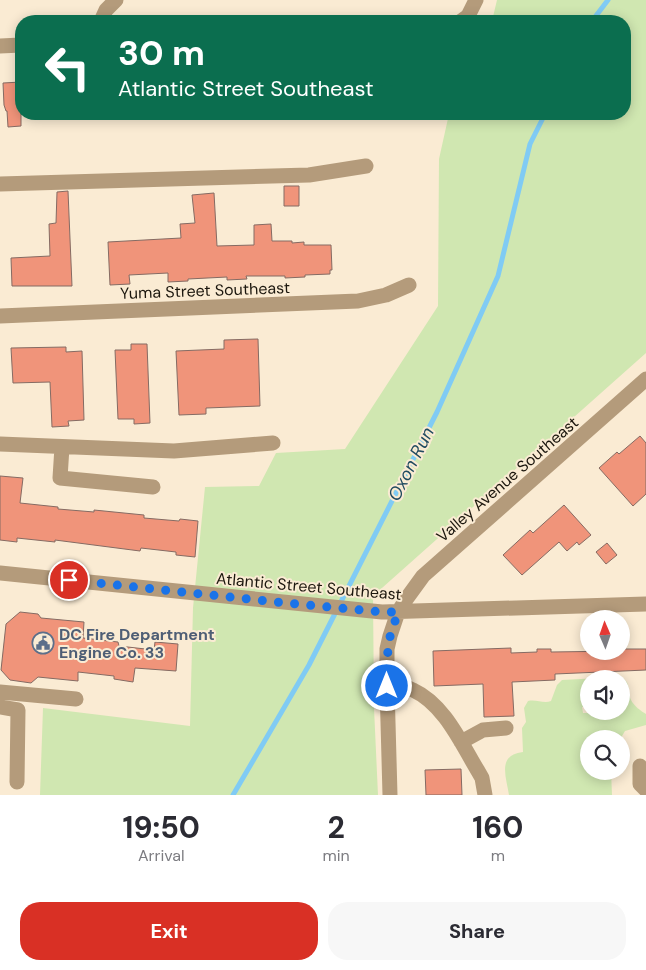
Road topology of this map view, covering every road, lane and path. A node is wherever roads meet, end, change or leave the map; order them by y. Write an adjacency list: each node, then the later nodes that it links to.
1 (116, 0): 3 (street)
2 (476, 0): 4 (street)
3 (104, 15)
4 (468, 15)
5 (15, 45): 6 (street)
6 (0, 46)
7 (366, 166): 8 (street)
8 (0, 184)
9 (409, 285): 10 (street, Yuma Street Southeast)
10 (0, 316)
11 (646, 379): 18 (street, Valley Avenue Southeast)
12 (273, 443): 14 (street)
13 (0, 444): 14 (street)
14 (62, 447): 15 (street)
15 (153, 487)
16 (0, 572): 18 (street, Atlantic Street Southeast)
17 (646, 604): 18 (street, Atlantic Street Southeast)
18 (398, 612): 19 (street, Valley Avenue Southeast)
19 (387, 686): 24 (street); 28 (street, Valley Avenue Southeast)
20 (0, 692): 21 (street)
21 (76, 699)
22 (0, 707): 26 (street)
23 (506, 728): 24 (street)
24 (461, 742): 29 (street)
25 (640, 766): 27 (street)
26 (17, 782)
27 (646, 790)
28 (390, 795)
29 (486, 795)

